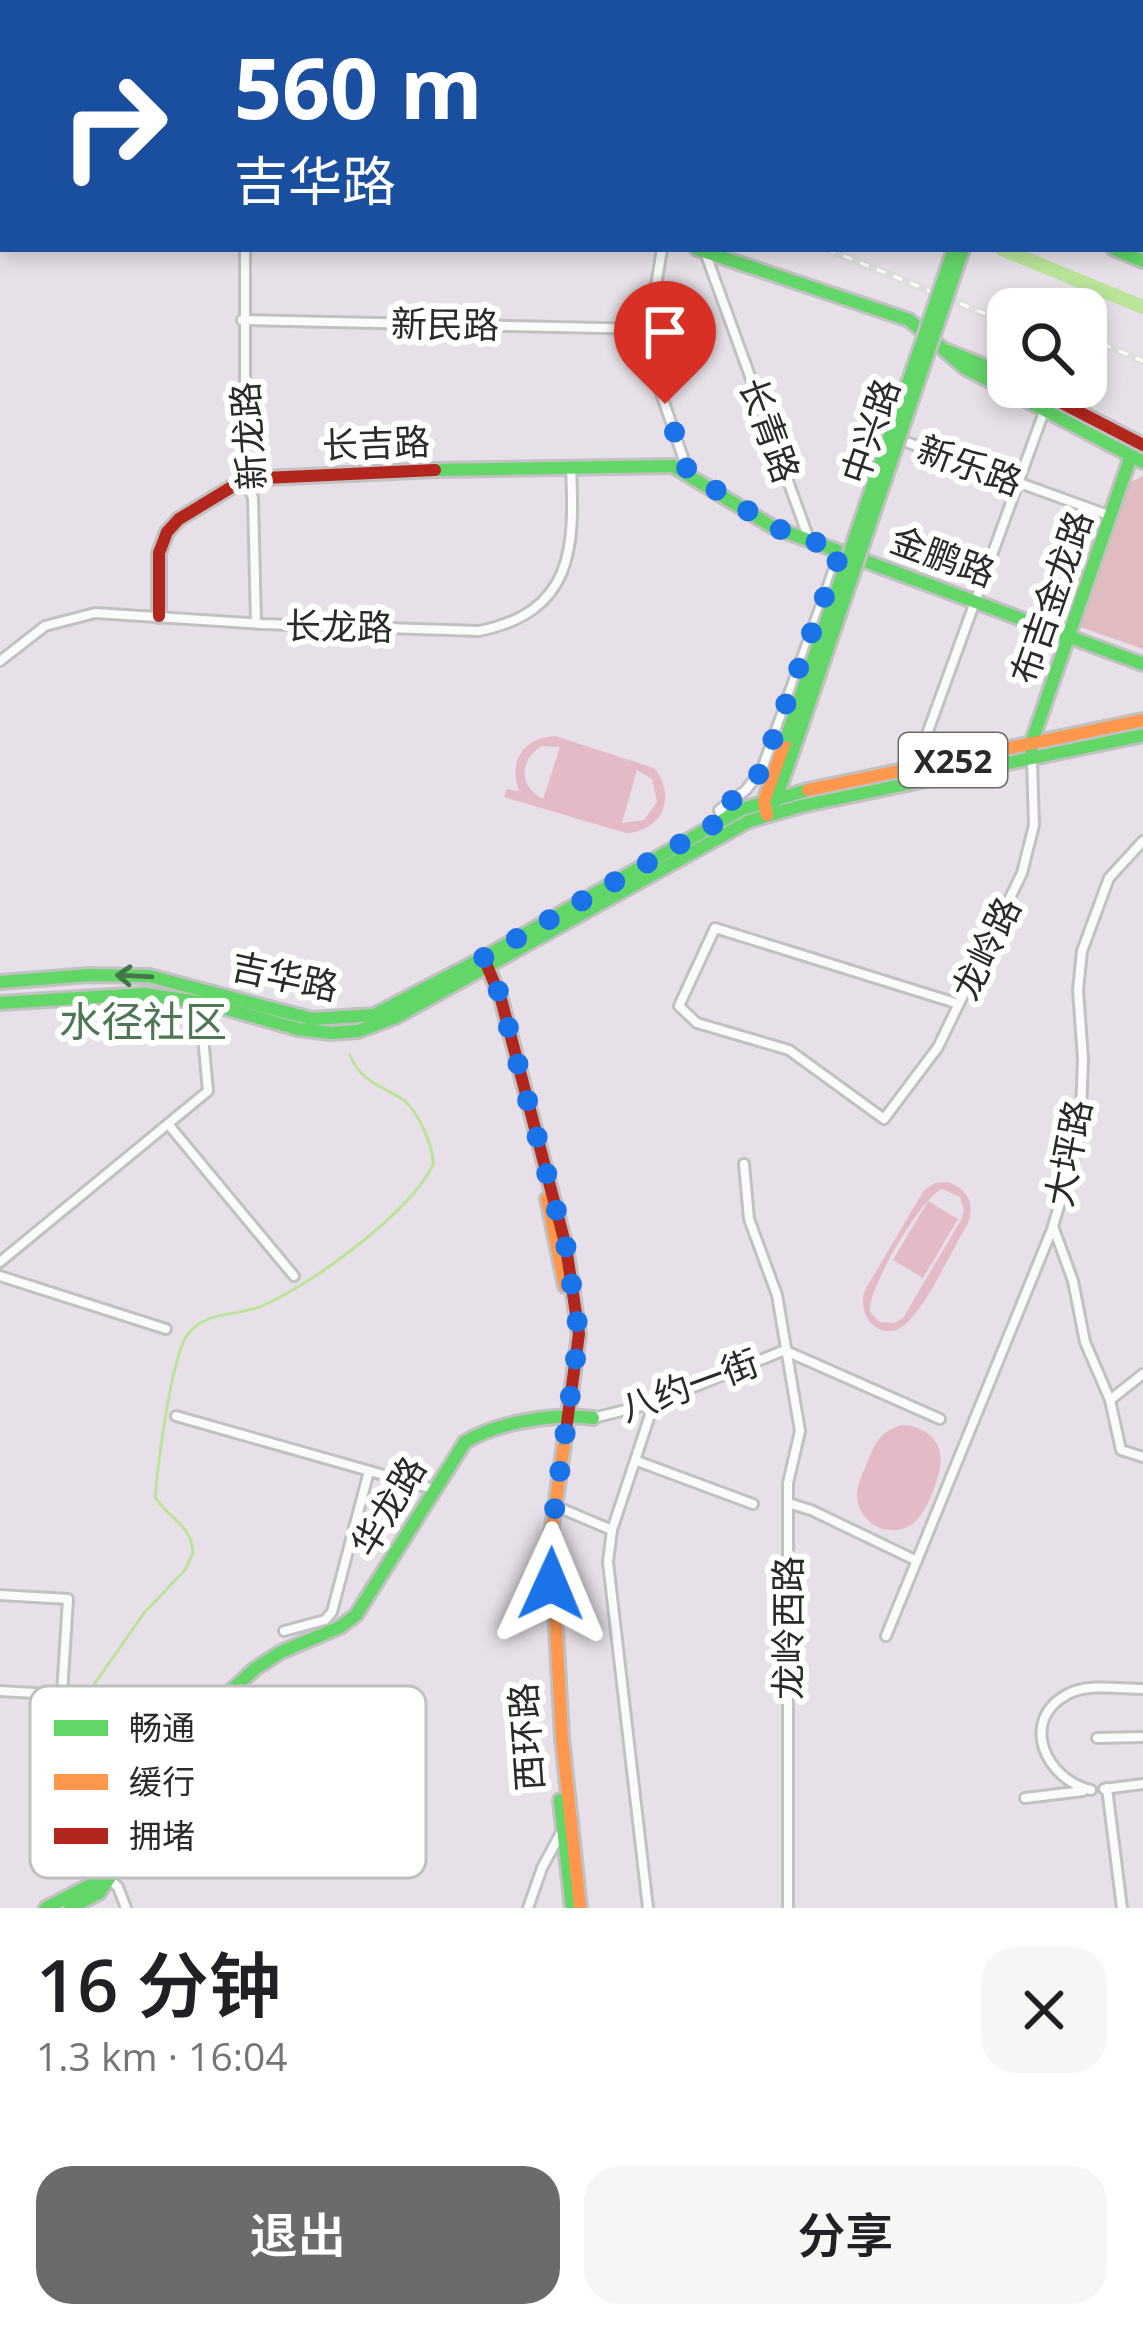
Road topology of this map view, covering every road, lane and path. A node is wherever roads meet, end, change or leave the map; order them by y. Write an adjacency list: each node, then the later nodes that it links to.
1 (244, 252): 7 (street, 新龙路)
2 (662, 252): 8 (street)
3 (701, 252): 23 (street, 长青路)
4 (704, 252): 9 (main road)
5 (952, 252): 33 (main road, 中兴路, bridge)
6 (963, 252): 33 (main road, 中兴路, bridge)
7 (242, 320): 8 (street, 新民路); 20 (street, 新龙路)
8 (649, 328): 19 (street)
9 (930, 334): 10 (main road); 15 (street); 24 (street)
10 (948, 351): 11 (main road); 13 (main road)
11 (987, 367)
12 (1060, 408): 14 (main road)
13 (1045, 409): 14 (main road); 21 (street)
14 (1064, 411): 16 (main road); 17 (main road)
15 (896, 438): 21 (street, 新乐路); 24 (street)
16 (1143, 445)
17 (1137, 459): 22 (main road, 布吉金龙路)
18 (572, 468): 19 (main road, 长吉路); 20 (main road, 长吉路); 27 (street, 长龙路)
19 (688, 472): 23 (main road, 金鹏路)
20 (244, 479): 26 (main road, 长吉路); 27 (street, 新龙路)
21 (1018, 482): 22 (street, 新乐路); 25 (street)
22 (1111, 516): 28 (main road, 布吉金龙路)
23 (810, 540): 24 (main road, 金鹏路)
24 (849, 554): 25 (main road, 金鹏路); 38 (street)
25 (975, 600): 28 (main road, 金鹏路); 35 (street)
26 (159, 616): 27 (street, 长龙路); 29 (street, 长龙路)
27 (256, 624)
28 (1070, 635): 30 (main road, 金鹏路); 34 (main road, 布吉金龙路)
29 (0, 661)
30 (1143, 664)
31 (1143, 720): 34 (main road, 吉华路 / X252)
32 (1143, 735): 34 (main road, 吉华路 / X252)
33 (792, 738): 36 (main road, 中兴路); 37 (main road, 中兴路)
34 (1031, 751): 35 (main road, 吉华路 / X252); 37 (main road, 吉华路 / X252); 44 (street, 龙岭路)
35 (914, 768): 36 (main road, 吉华路 / X252)
36 (779, 797): 37 (main road, 中兴路)
37 (765, 808): 38 (main road, 吉华路 / X252); 40 (main road, 吉华路 / X252)
38 (723, 819): 40 (main road, 吉华路 / X252)
39 (1143, 841): 47 (street, 大坪路)
40 (486, 965): 42 (main road, 吉华路 / X252); 59 (main road, 西环路)
41 (0, 982): 42 (main road, 吉华路 / X252, one-way to 41)
42 (208, 997): 43 (main road, 吉华路 / X252); 45 (street)
43 (0, 1004)
44 (959, 1004): 44 (street, 龙岭路)
45 (168, 1124): 48 (street); 50 (street)
46 (744, 1164): 52 (street, 龙岭西路)
47 (1053, 1226): 54 (street, 大坪路); 68 (street)
48 (0, 1262)
49 (0, 1276): 51 (street)
50 (294, 1276)
51 (166, 1329)
52 (785, 1350): 55 (street, 八约一街); 58 (street); 64 (street, 龙岭西路)
53 (1143, 1373): 54 (street)
54 (1110, 1400): 60 (street, 大坪路)
55 (654, 1402): 57 (street, 八约一街); 61 (street)
56 (176, 1416): 62 (street)
57 (593, 1418): 59 (main road, 华龙路)
58 (940, 1419)
59 (566, 1421): 63 (main road, 华龙路); 66 (main road, 西环路); 74 (main road, 华龙路); 84 (main road, 西环路)
60 (1143, 1457)
61 (637, 1461): 65 (street); 67 (street)
62 (369, 1471): 63 (street); 70 (street)
63 (433, 1489): 73 (main road, 华龙路)
64 (788, 1503): 68 (street); 94 (street, 龙岭西路)
65 (753, 1504)
66 (555, 1506): 67 (street); 84 (main road, 西环路)
67 (612, 1530): 93 (street)
68 (917, 1561): 71 (street)
69 (0, 1594): 72 (street)
70 (284, 1631)
71 (886, 1636)
72 (63, 1686)
73 (238, 1686)
74 (244, 1686)
75 (1143, 1689): 82 (street)
76 (0, 1690): 77 (street)
77 (30, 1692)
78 (1143, 1737): 79 (street)
79 (1097, 1738)
80 (1143, 1784): 81 (street)
81 (1107, 1788): 82 (street); 95 (street)
82 (1091, 1790): 83 (street)
83 (1025, 1798)
84 (566, 1825): 91 (street); 92 (main road, 西环路)
85 (106, 1878): 88 (main road)
86 (107, 1878): 89 (main road, 华龙路)
87 (108, 1878): 90 (street)
88 (46, 1908)
89 (70, 1908)
90 (126, 1908)
91 (528, 1908)
92 (576, 1908)
93 (648, 1908)
94 (788, 1908)
95 (1122, 1908)

